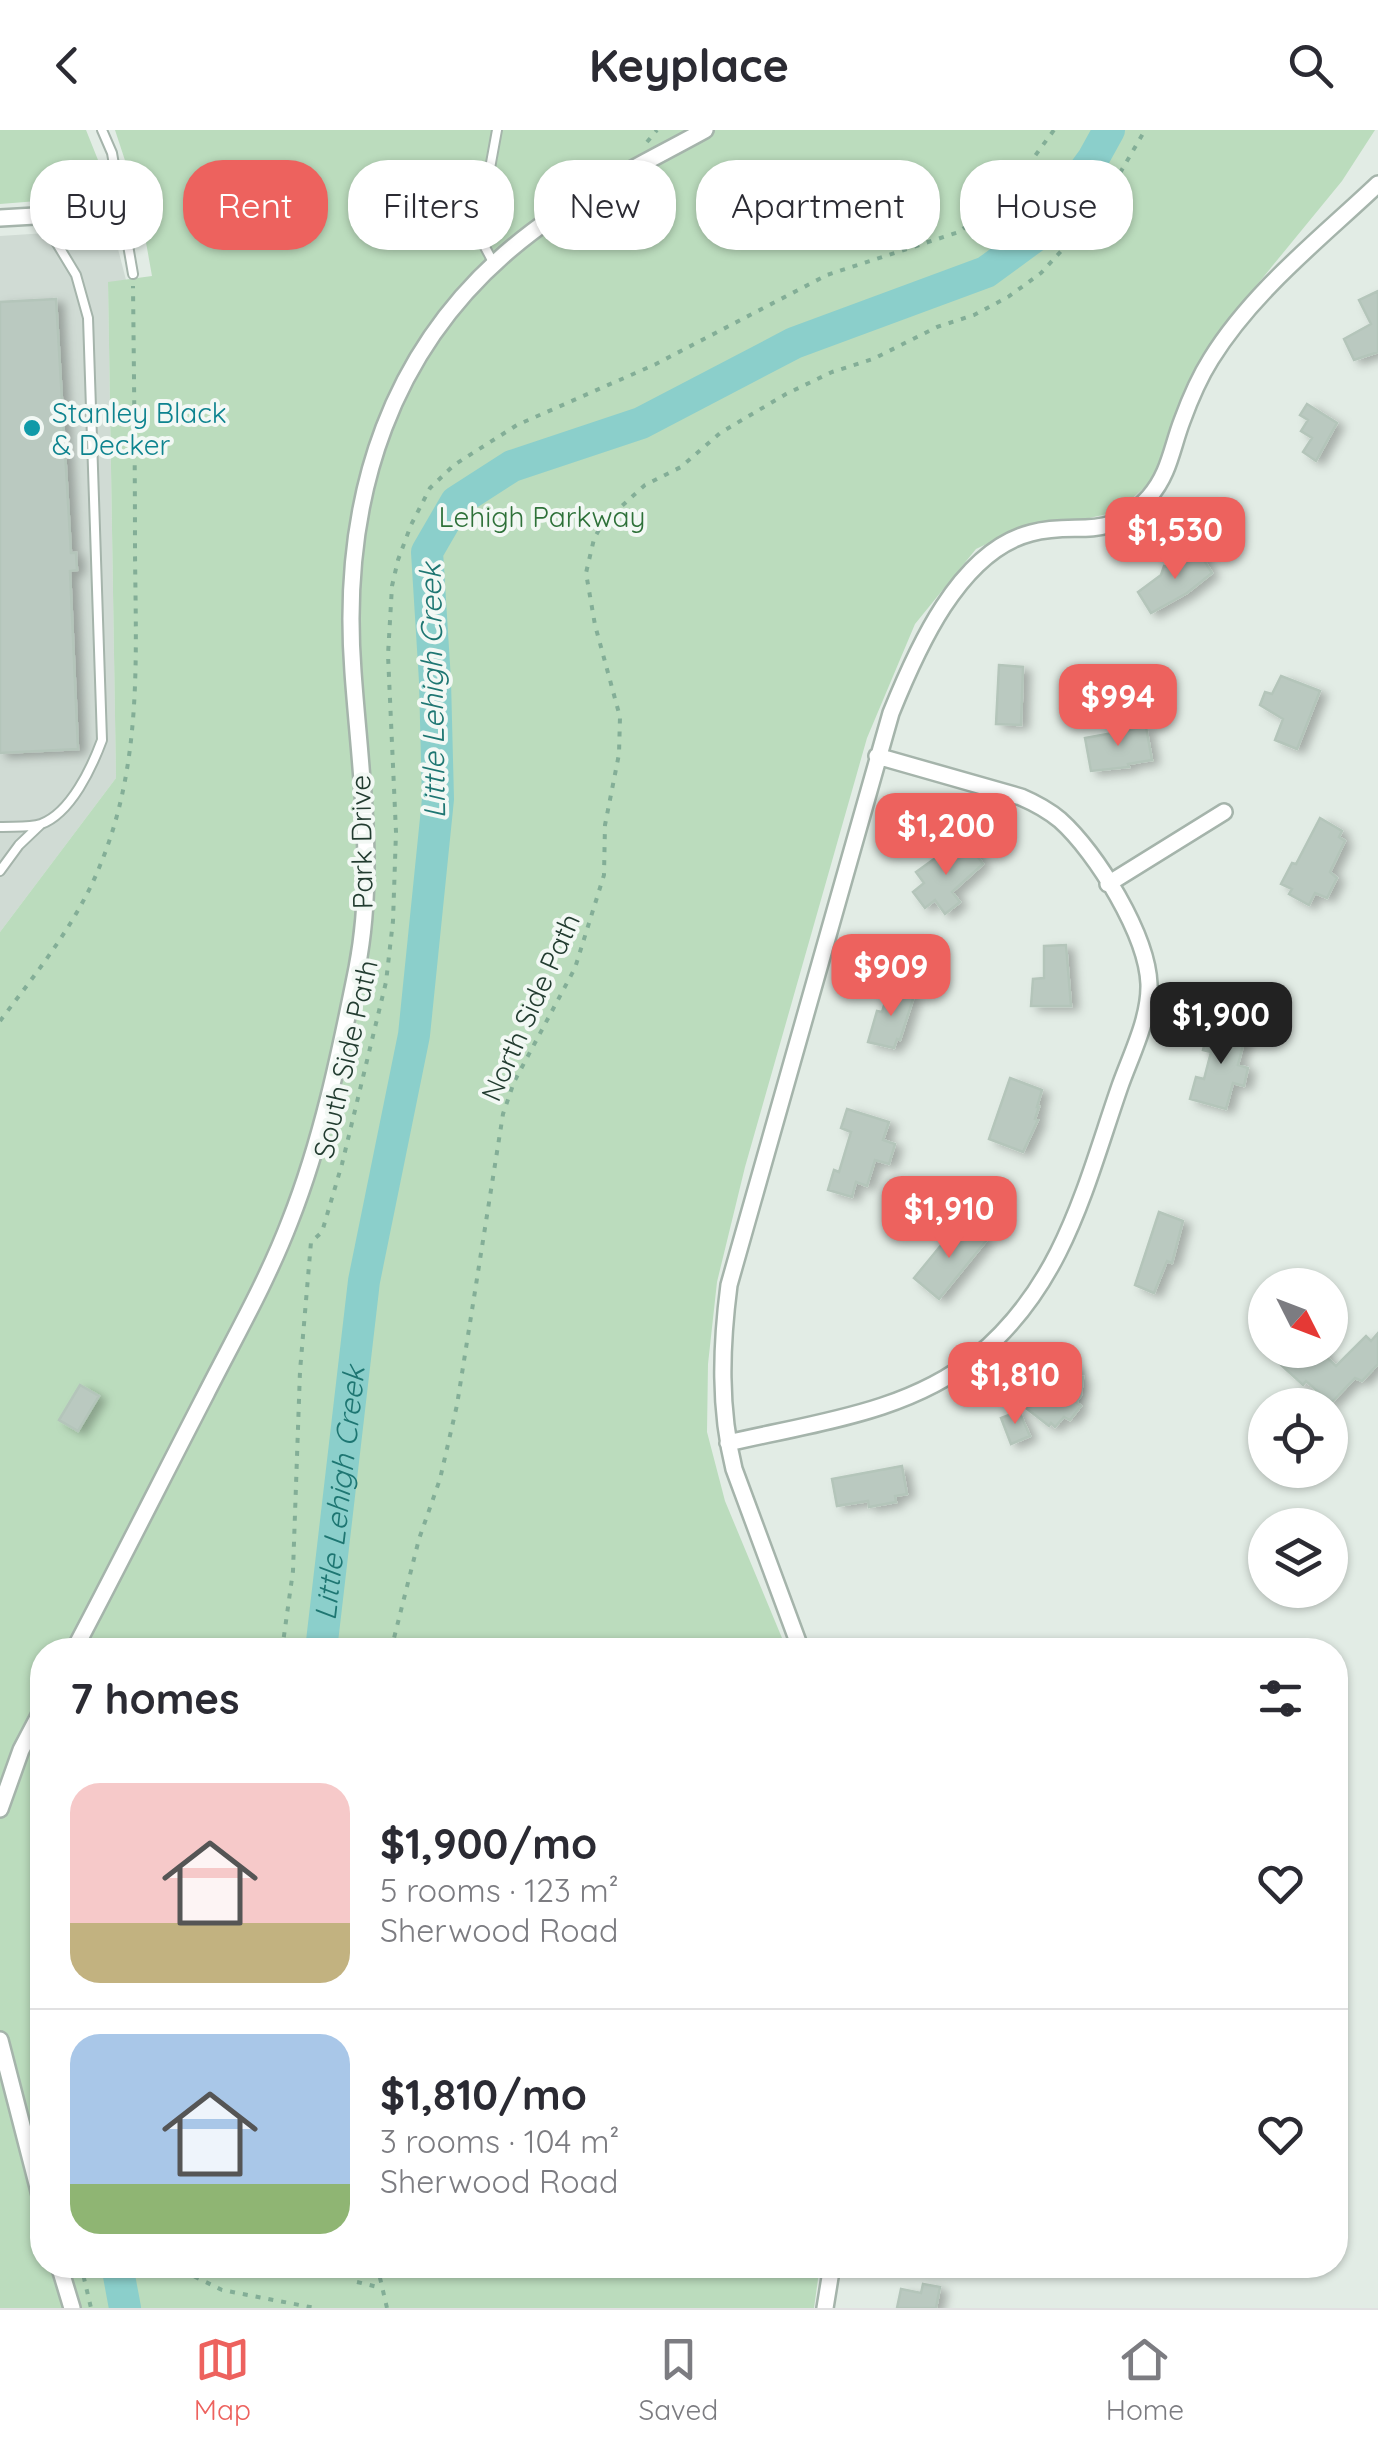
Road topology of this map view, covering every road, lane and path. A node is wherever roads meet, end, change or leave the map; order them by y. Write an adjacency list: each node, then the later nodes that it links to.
1 (102, 130): 6 (lane)
2 (497, 130): 12 (lane)
3 (705, 130): 12 (street, Park Drive)
4 (1054, 130): 22 (path, South Side Path)
5 (1144, 130): 23 (path, North Side Path)
6 (111, 160)
7 (1378, 184): 14 (street)
8 (30, 217): 9 (street)
9 (0, 218)
10 (61, 250): 16 (lane)
11 (129, 250): 13 (lane)
12 (494, 264): 21 (street, Park Drive)
13 (133, 274)
14 (878, 756): 19 (street); 20 (street)
15 (1224, 812): 19 (street)
16 (41, 824): 17 (lane); 18 (lane)
17 (0, 827)
18 (0, 871)
19 (1108, 884): 20 (street)
20 (728, 1443): 24 (street)
21 (80, 1638)
22 (284, 1638)
23 (394, 1638)
24 (797, 1638)
25 (30, 1734): 26 (street)
26 (0, 1809)
27 (0, 2040): 28 (street)
28 (30, 2156)
29 (63, 2278): 36 (street)
30 (84, 2278): 37 (path)
31 (198, 2278): 38 (path)
32 (380, 2278): 35 (path)
33 (830, 2278): 40 (street)
34 (357, 2282): 35 (path)
35 (382, 2288): 39 (path)
36 (72, 2308)
37 (90, 2308)
38 (315, 2308)
39 (387, 2308)
40 (825, 2308)

